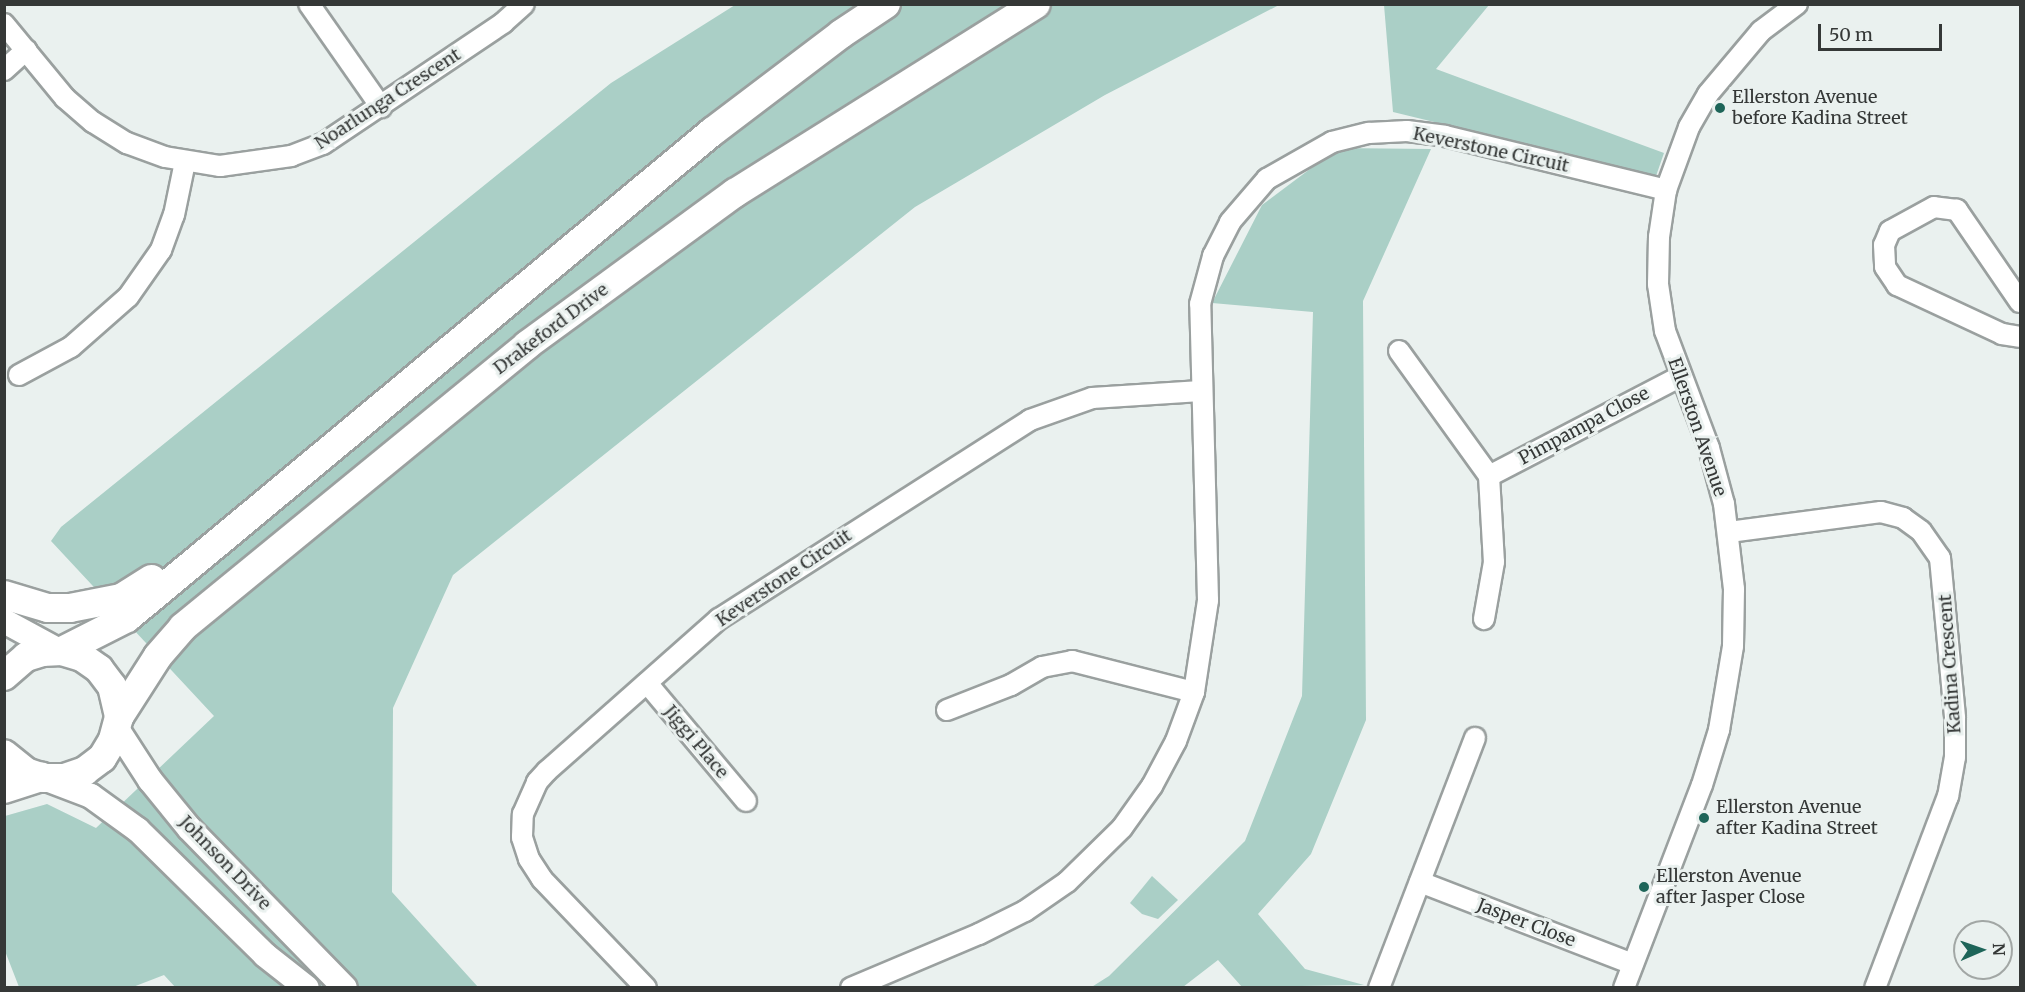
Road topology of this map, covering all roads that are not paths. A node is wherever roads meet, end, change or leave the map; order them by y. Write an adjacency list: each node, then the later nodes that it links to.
1 (309, 4): 11 (street)
2 (524, 4): 11 (street, Noarlunga Crescent)
3 (866, 4): 8 (highway)
4 (886, 4): 8 (highway)
5 (1036, 4): 31 (highway, Drakeford Drive)
6 (1797, 4): 13 (street, Ellerston Avenue)
7 (4, 24): 9 (street, Noarlunga Crescent)
8 (841, 34): 22 (highway)
9 (26, 50): 10 (street); 12 (street, Noarlunga Crescent)
10 (4, 70)
11 (381, 107): 12 (street, Noarlunga Crescent)
12 (185, 162): 17 (street)
13 (1666, 190): 18 (street, Ellerston Avenue); 19 (street, Keverstone Circuit)
14 (2020, 302): 15 (street)
15 (2020, 337)
16 (1399, 351): 20 (street)
17 (19, 375)
18 (1679, 377): 20 (street, Pimpampa Close); 21 (street, Ellerston Avenue)
19 (1201, 391): 28 (street, Keverstone Circuit); 29 (street, Keverstone Circuit)
20 (1489, 476): 24 (street)
21 (1729, 532): 38 (street, Ellerston Avenue); 45 (street, Kadina Crescent)
22 (201, 558): 23 (highway); 26 (highway)
23 (4, 595)
24 (1484, 618)
25 (4, 621): 26 (main road)
26 (61, 651): 27 (highway); 31 (highway)
27 (4, 676)
28 (647, 682): 36 (street, Jiggi Place); 41 (street, Keverstone Circuit)
29 (1194, 692): 30 (street); 42 (street, Keverstone Circuit)
30 (946, 710)
31 (118, 723): 34 (highway, Drakeford Drive); 40 (main road, Johnson Drive)
32 (1475, 738): 37 (street)
33 (4, 754): 34 (highway)
34 (43, 778): 35 (highway); 39 (main road, Johnson Drive)
35 (4, 789)
36 (746, 801)
37 (1420, 882): 38 (street, Jasper Close); 43 (street)
38 (1633, 964): 44 (street, Ellerston Avenue)
39 (307, 987)
40 (345, 987)
41 (646, 987)
42 (851, 987)
43 (1379, 987)
44 (1624, 987)
45 (1875, 987)

